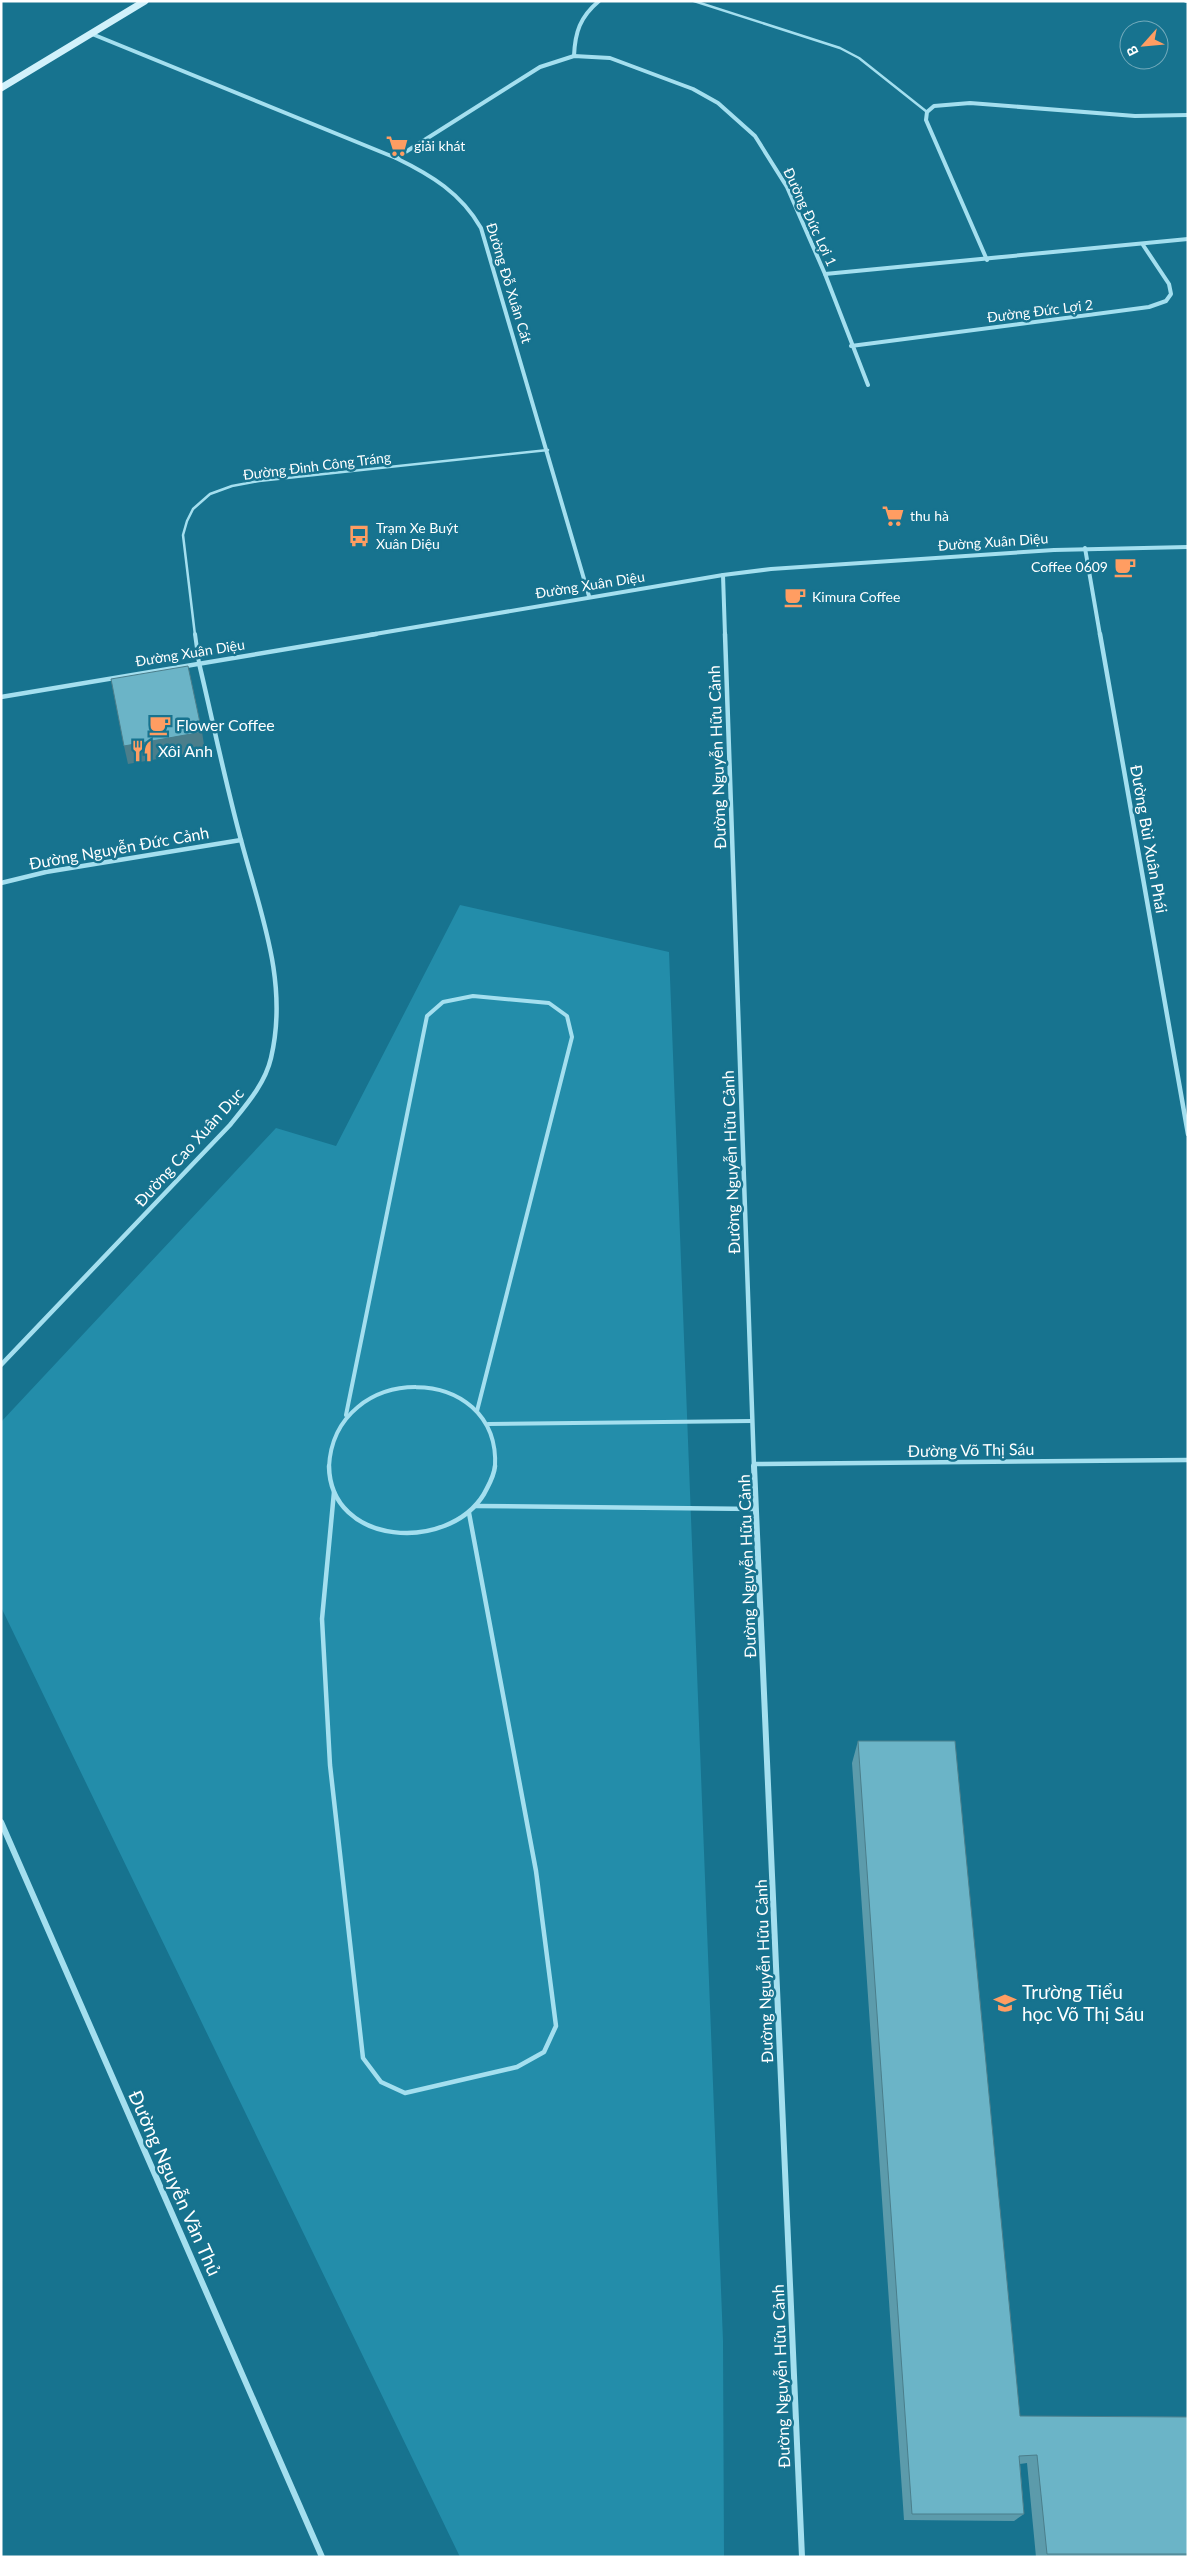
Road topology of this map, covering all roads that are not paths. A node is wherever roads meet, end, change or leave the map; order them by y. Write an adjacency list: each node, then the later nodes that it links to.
1 (145, 1): 4 (street)
2 (599, 1): 5 (street)
3 (694, 1): 7 (lane)
4 (92, 34): 6 (street); 9 (street, Đường Đỗ Xuân Cát)
5 (574, 56): 9 (street, Đường Đức Lợi 1); 13 (street, Đường Đức Lợi 1)
6 (1, 88)
7 (927, 112): 8 (street); 12 (street)
8 (1188, 115)
9 (396, 158): 16 (street, Đường Đỗ Xuân Cát)
10 (1188, 239): 11 (street)
11 (1143, 245): 12 (street); 14 (street, Đường Đức Lợi 2)
12 (987, 260): 13 (street)
13 (825, 274): 14 (street, Đường Đức Lợi 1)
14 (852, 346): 15 (street, Đường Đức Lợi 1)
15 (868, 385)
16 (548, 450): 20 (street, Đường Đỗ Xuân Cát); 21 (lane, Đường Đinh Công Tráng)
17 (1188, 547): 18 (street, Đường Xuân Diệu)
18 (1085, 548): 19 (street, Đường Xuân Diệu); 25 (street, Đường Bùi Xuân Phái)
19 (723, 575): 20 (street, Đường Xuân Diệu); 29 (street, Đường Nguyễn Hữu Cảnh)
20 (589, 596): 21 (street, Đường Xuân Diệu)
21 (199, 663): 22 (street, Đường Xuân Diệu); 23 (street, Đường Cao Xuân Dục)
22 (1, 697)
23 (242, 840): 24 (street, Đường Nguyễn Đức Cảnh); 26 (street, Đường Cao Xuân Dục)
24 (1, 883)
25 (1188, 1134)
26 (1, 1365)
27 (477, 1411): 28 (lane); 28 (lane); 30 (lane)
28 (346, 1415): 33 (lane)
29 (752, 1421): 30 (lane); 32 (street, Đường Nguyễn Hữu Cảnh)
30 (488, 1424): 34 (lane)
31 (1188, 1460): 32 (street, Đường Võ Thị Sáu)
32 (755, 1464): 35 (street, Đường Nguyễn Hữu Cảnh)
33 (334, 1492): 36 (lane); 36 (lane)
34 (476, 1506): 35 (lane); 36 (lane)
35 (757, 1509): 39 (street, Đường Nguyễn Hữu Cảnh)
36 (469, 1513)
37 (1, 1822): 38 (street, Đường Nguyễn Văn Thủ)
38 (322, 2557)
39 (802, 2557)

